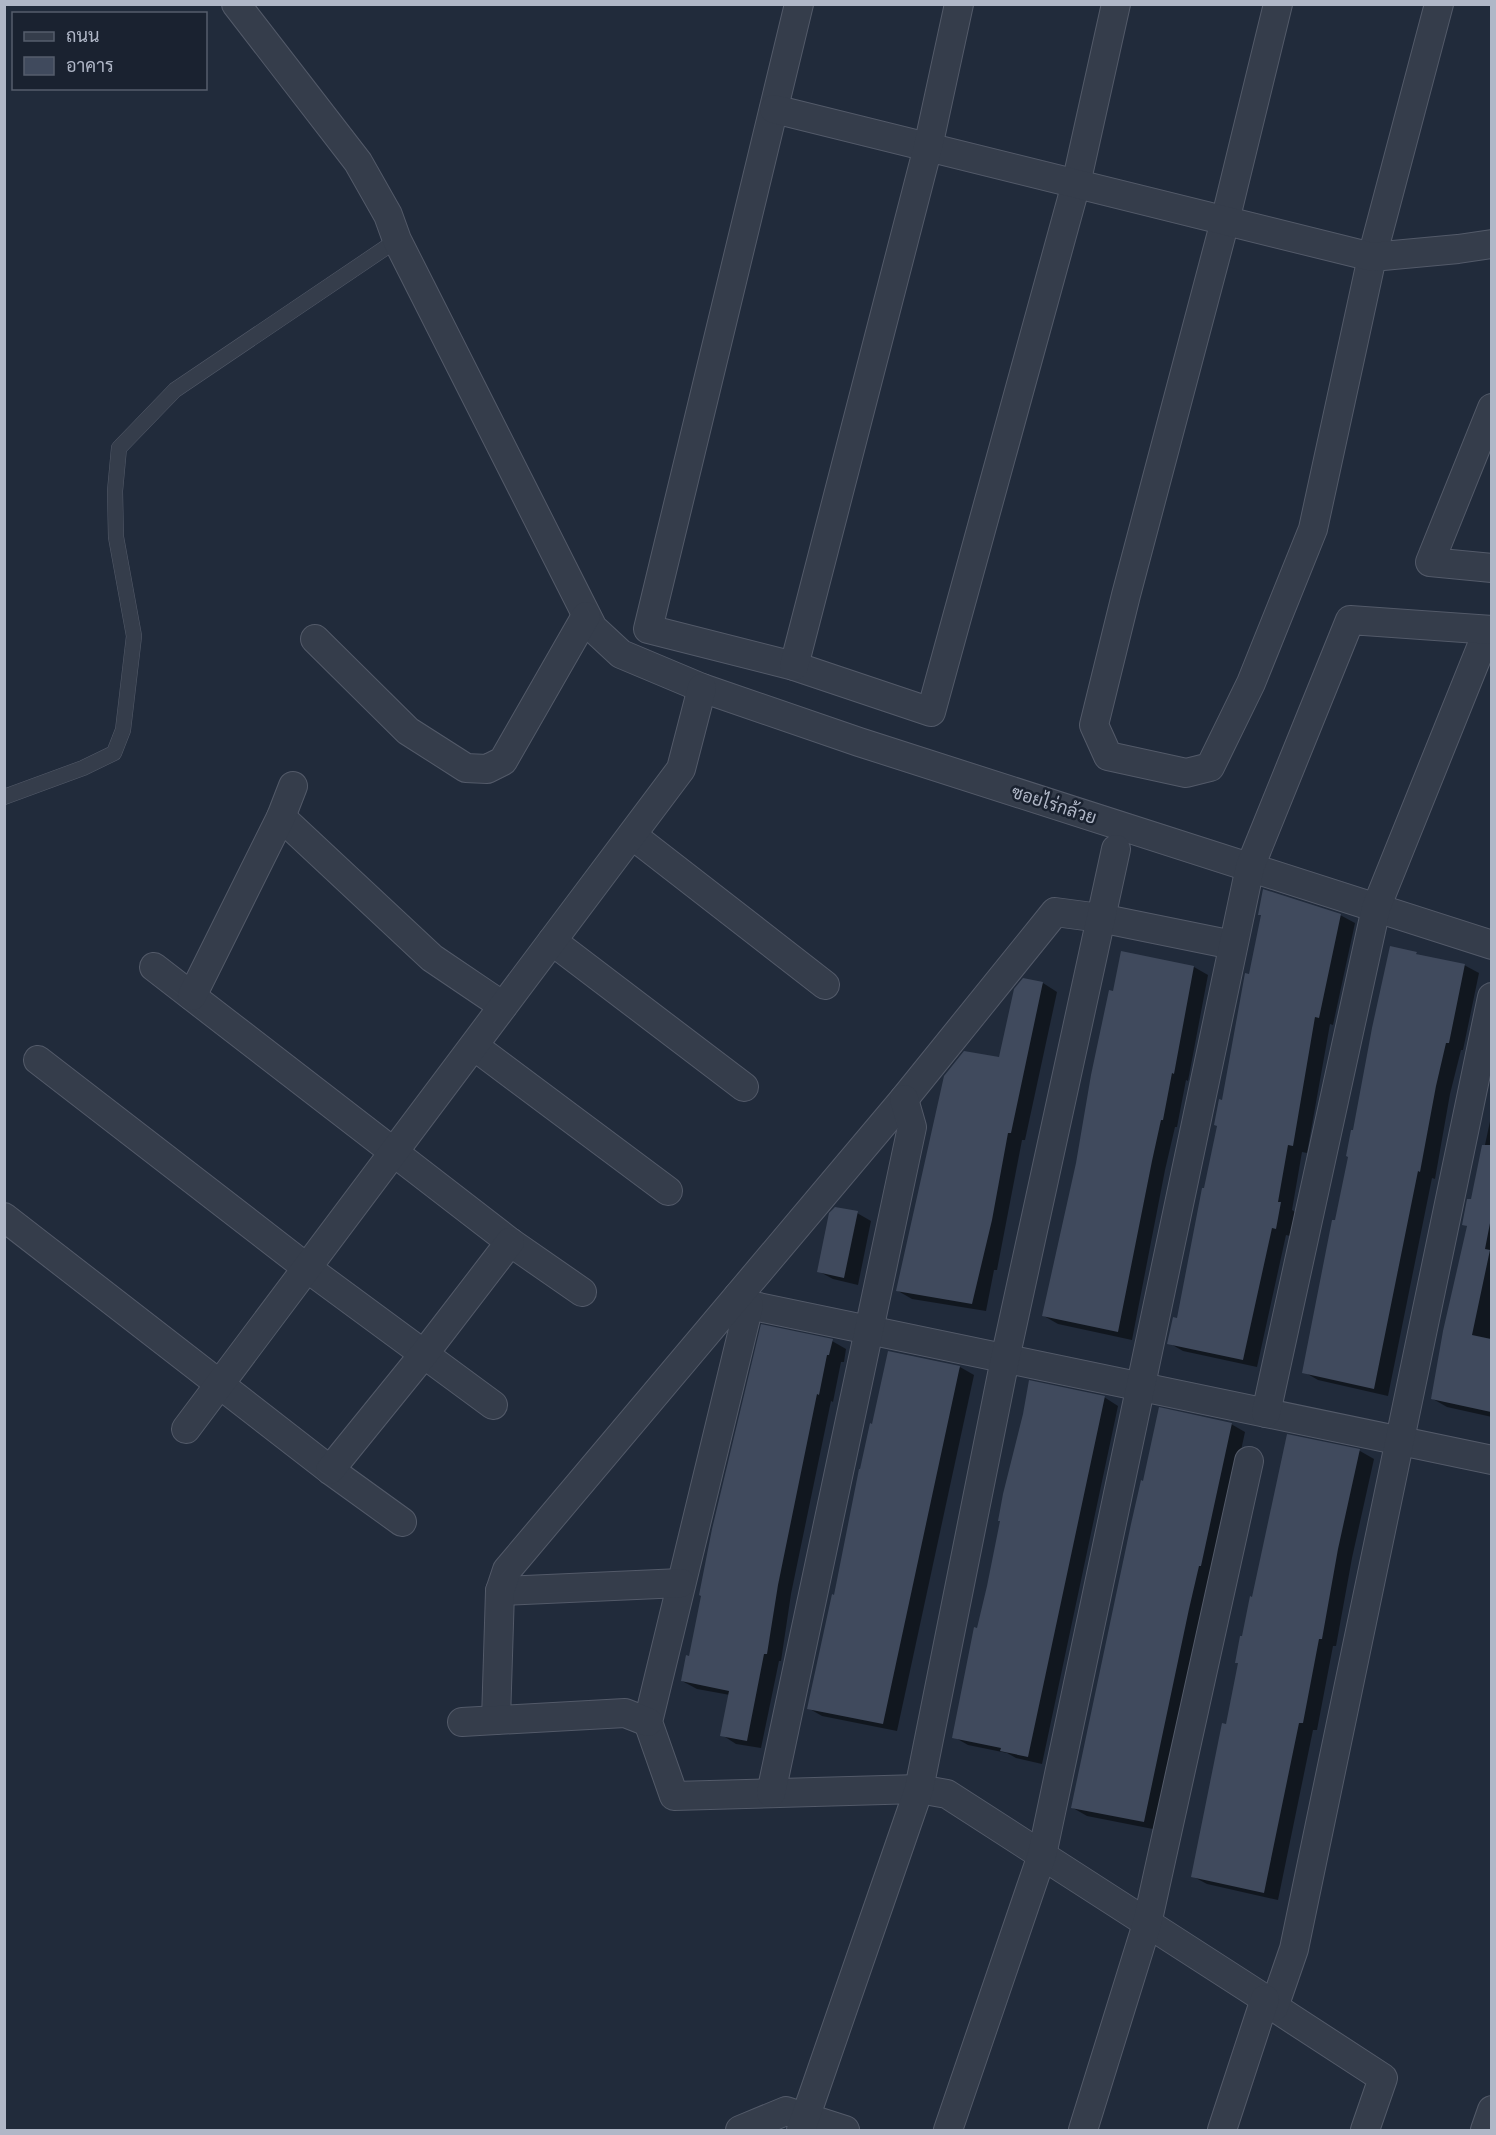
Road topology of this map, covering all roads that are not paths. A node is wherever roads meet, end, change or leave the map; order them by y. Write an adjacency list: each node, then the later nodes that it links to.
1 (236, 4): 11 (street)
2 (799, 4): 7 (street)
3 (959, 4): 8 (street)
4 (1116, 4): 9 (street)
5 (1278, 4): 10 (street)
6 (1439, 4): 13 (street)
7 (774, 109): 8 (street); 19 (street)
8 (928, 147): 9 (street); 19 (street)
9 (1076, 184): 10 (street); 19 (street)
10 (1225, 221): 13 (street); 13 (street)
11 (397, 240): 16 (street); 22 (lane)
12 (1491, 244): 13 (street)
13 (1372, 257)
14 (1491, 408): 15 (street)
15 (1491, 568)
16 (586, 616): 18 (street); 20 (street, ซอยไร่กล้วย)
17 (1490, 630): 26 (street); 27 (street)
18 (315, 639)
19 (795, 666)
20 (702, 688): 24 (street); 26 (street, ซอยไร่กล้วย)
21 (293, 786): 23 (street)
22 (4, 797)
23 (281, 817): 34 (street); 36 (street)
24 (632, 835): 29 (street); 33 (street)
25 (1116, 849): 28 (street)
26 (1250, 867): 27 (street, ซอยไร่กล้วย); 30 (street)
27 (1376, 908): 31 (street, ซอยไร่กล้วย); 54 (street)
28 (1100, 918): 30 (street); 40 (street); 50 (street)
29 (552, 941): 36 (street); 39 (street)
30 (1233, 945): 52 (street)
31 (1491, 945)
32 (154, 967): 34 (street)
33 (825, 985)
34 (192, 996): 41 (street)
35 (1491, 997): 56 (street)
36 (503, 1006): 37 (street)
37 (474, 1046): 41 (street); 42 (street)
38 (38, 1060): 45 (street)
39 (744, 1087)
40 (904, 1099): 47 (street); 48 (street)
41 (394, 1152): 44 (street); 45 (street)
42 (668, 1191)
43 (4, 1216): 51 (street)
44 (510, 1242): 46 (street); 49 (street)
45 (307, 1268): 49 (street); 51 (street)
46 (582, 1292)
47 (743, 1301): 48 (street); 61 (street); 62 (street)
48 (870, 1330): 50 (street); 67 (street)
49 (424, 1354): 53 (street); 59 (street)
50 (1005, 1359): 52 (street); 66 (street)
51 (220, 1383): 55 (street); 59 (street)
52 (1140, 1387): 54 (street); 68 (street)
53 (493, 1405)
54 (1266, 1413): 56 (street)
55 (186, 1429)
56 (1400, 1441): 57 (street); 70 (street)
57 (1491, 1460)
58 (1249, 1461): 69 (street)
59 (330, 1470): 60 (street)
60 (402, 1522)
61 (681, 1583): 62 (street); 65 (street)
62 (500, 1592): 63 (street)
63 (496, 1720): 64 (street); 65 (street)
64 (462, 1722)
65 (648, 1722): 67 (street)
66 (919, 1789): 67 (street); 68 (street); 72 (street)
67 (771, 1793)
68 (1042, 1855): 69 (street); 75 (street)
69 (1147, 1924): 70 (street); 76 (street)
70 (1269, 2003): 77 (street); 78 (street)
71 (1491, 2110): 79 (street)
72 (804, 2123): 73 (street); 74 (street)
73 (740, 2130)
74 (845, 2130)
75 (948, 2130)
76 (1083, 2130)
77 (1222, 2130)
78 (1365, 2130)
79 (1485, 2130)

